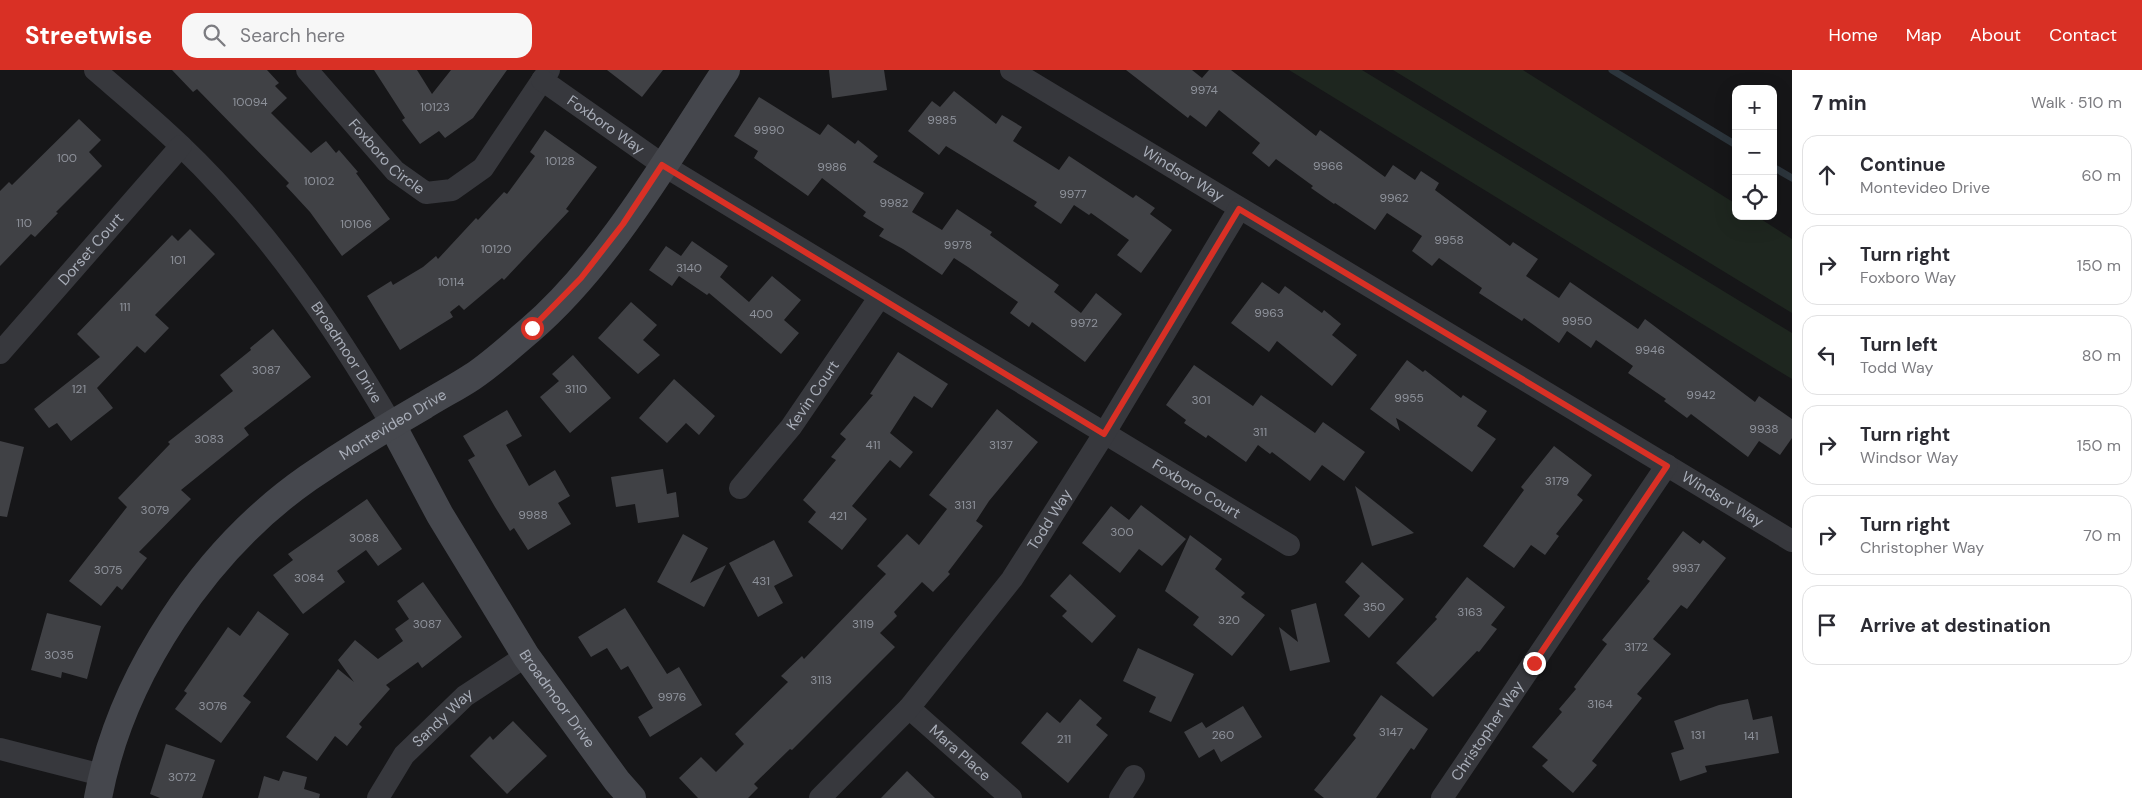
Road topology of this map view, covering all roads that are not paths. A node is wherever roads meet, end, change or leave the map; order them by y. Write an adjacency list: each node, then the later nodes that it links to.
1 (95, 70): 6 (street, Broadmoor Drive)
2 (307, 70): 5 (street, Foxboro Circle)
3 (726, 70): 7 (street, Montevideo Drive)
4 (1011, 70): 8 (street, Windsor Way)
5 (546, 75): 7 (street, Foxboro Way)
6 (181, 146): 10 (street, Dorset Court); 11 (street, Broadmoor Drive)
7 (662, 165): 9 (street, Foxboro Way); 11 (street, Montevideo Drive)
8 (1239, 209): 12 (street, Todd Way); 13 (street, Windsor Way)
9 (879, 298): 12 (street, Foxboro Way); 14 (street, Kevin Court)
10 (0, 353)
11 (392, 425): 17 (street, Broadmoor Drive); 21 (street, Montevideo Drive)
12 (1104, 434): 16 (street, Foxboro Court); 18 (street, Todd Way)
13 (1667, 466): 15 (street, Windsor Way); 27 (street, Christopher Way)
14 (740, 488)
15 (1792, 542)
16 (1289, 545)
17 (526, 656): 22 (street, Sandy Way); 23 (street, Broadmoor Drive)
18 (909, 708): 24 (street, Todd Way); 25 (street, Mara Place)
19 (0, 749): 21 (street)
20 (1134, 776): 26 (street)
21 (100, 786)
22 (378, 798)
23 (632, 798)
24 (820, 798)
25 (1011, 798)
26 (1120, 798)
27 (1442, 798)

